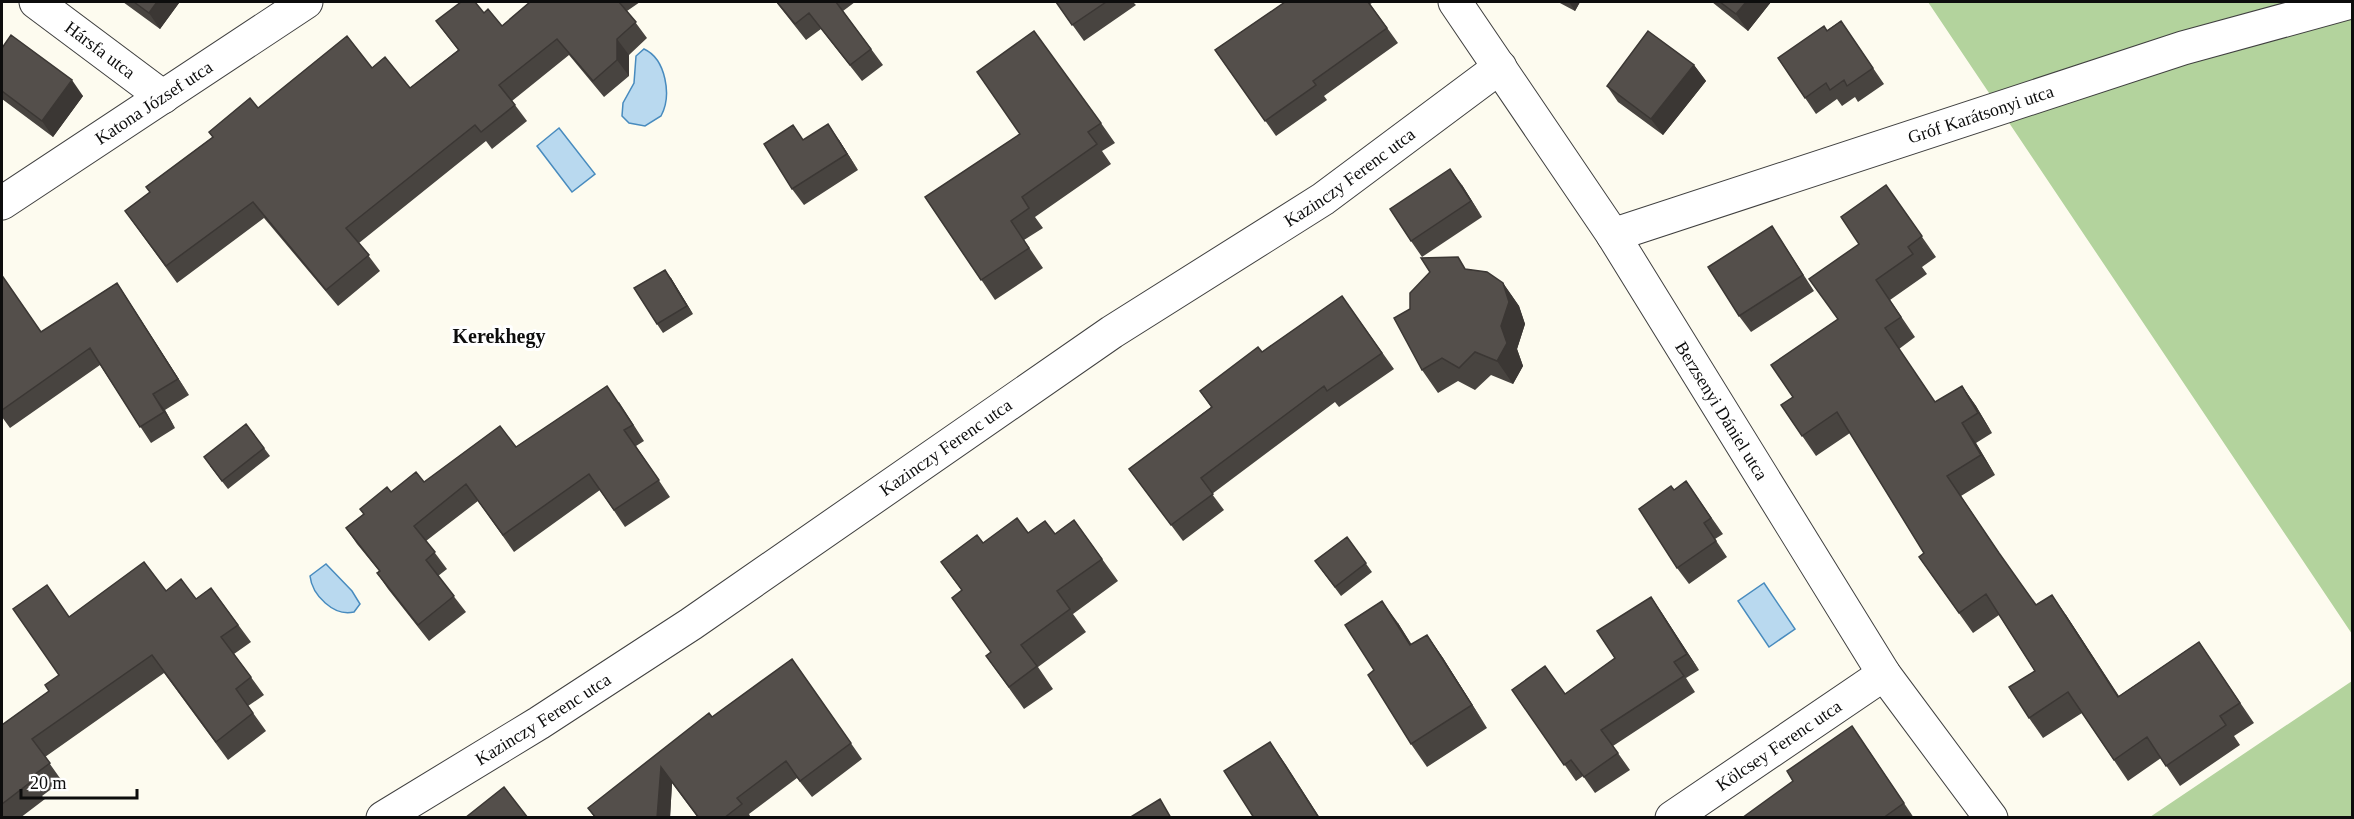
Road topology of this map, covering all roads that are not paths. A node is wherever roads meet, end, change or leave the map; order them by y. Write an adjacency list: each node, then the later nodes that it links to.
1 (36, 2): 6 (street, Hársfa utca)
2 (306, 2): 6 (street, Katona József utca)
3 (1455, 2): 5 (street, Berzsenyi Dániel utca)
4 (2350, 2): 8 (street, Gróf Karátsonyi utca)
5 (1500, 67): 8 (street, Berzsenyi Dániel utca); 10 (street, Kazinczy Ferenc utca)
6 (163, 97): 7 (street, Katona József utca)
7 (2, 203)
8 (1613, 235): 9 (street, Berzsenyi Dániel utca)
9 (1884, 674): 11 (street, Kölcsey Ferenc utca); 12 (street, Berzsenyi Dániel utca)
10 (383, 818)
11 (1672, 818)
12 (1990, 818)

